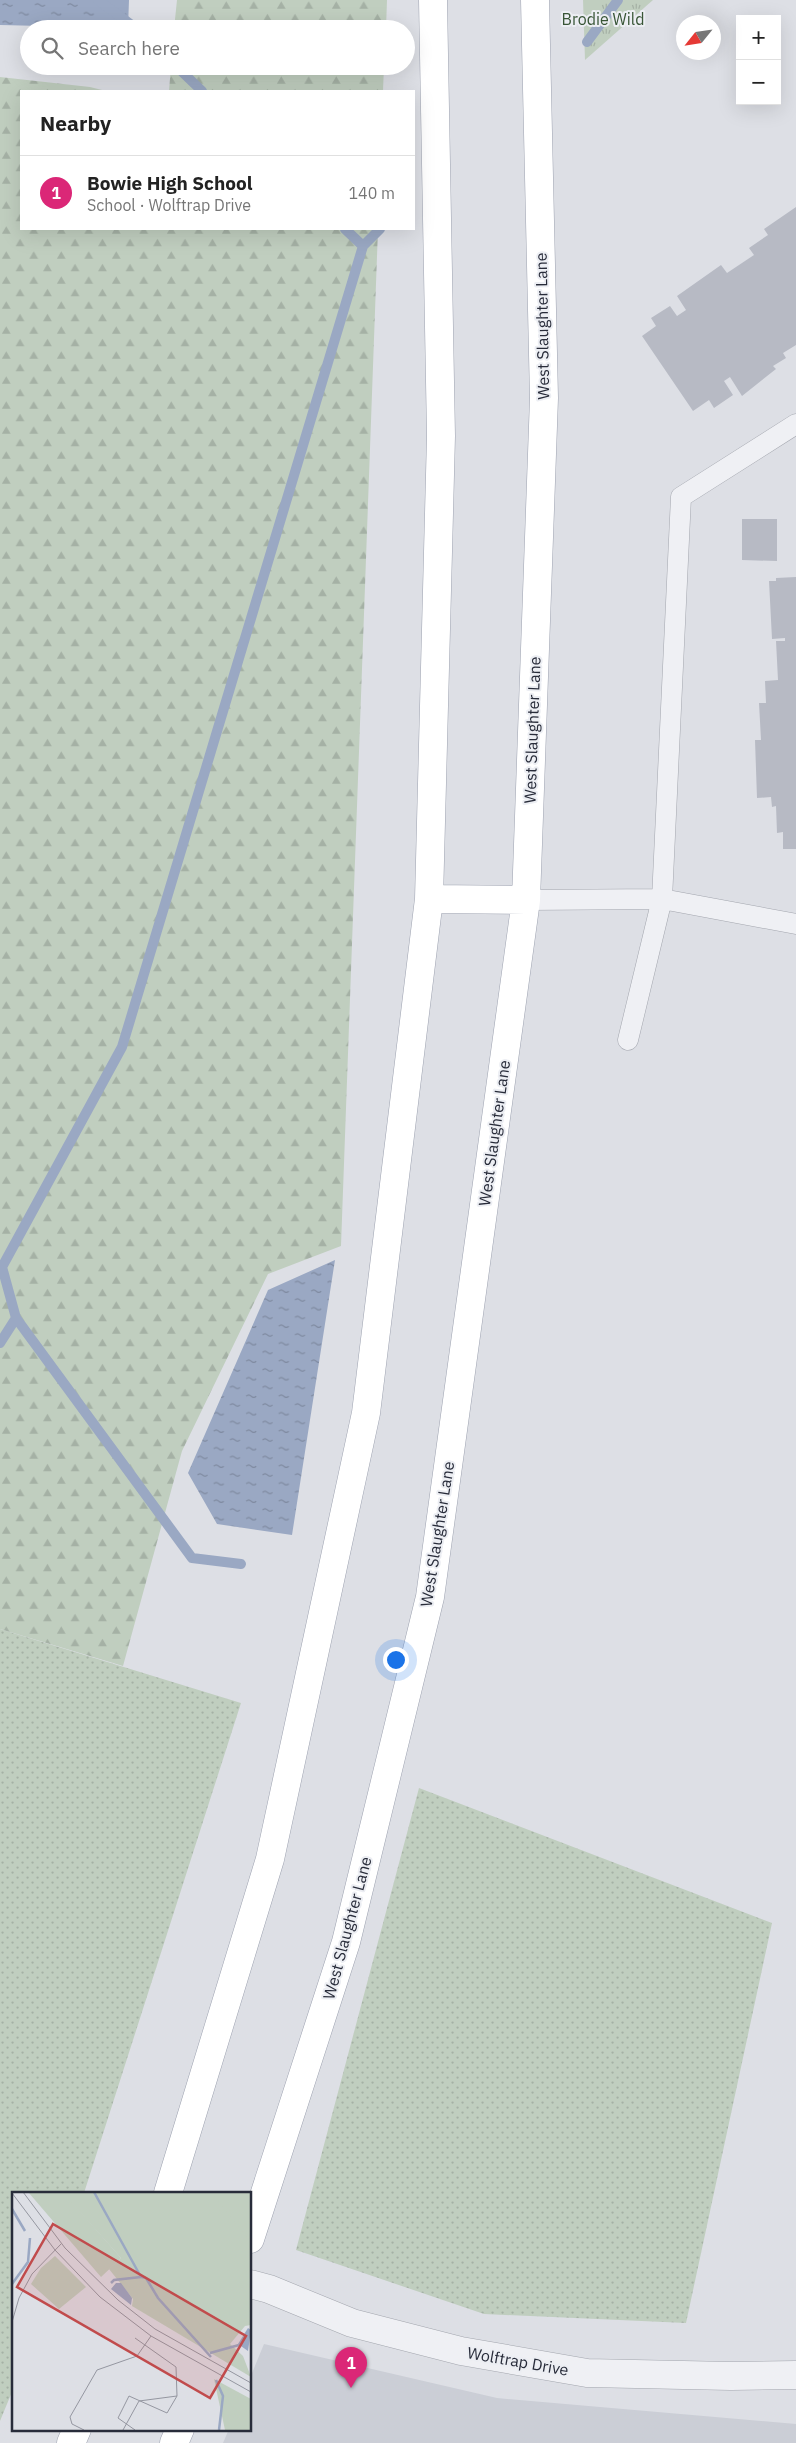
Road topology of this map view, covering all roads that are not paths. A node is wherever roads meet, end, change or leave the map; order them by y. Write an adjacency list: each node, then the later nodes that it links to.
1 (433, 0): 4 (main road)
2 (535, 0): 6 (main road, West Slaughter Lane)
3 (796, 424): 5 (lane)
4 (429, 899): 6 (main road); 9 (main road)
5 (662, 899): 6 (lane); 7 (lane); 8 (lane)
6 (526, 900): 10 (main road, West Slaughter Lane)
7 (796, 924)
8 (628, 1040)
9 (168, 2192)
10 (251, 2236)
11 (251, 2284): 12 (street, Wolftrap Drive)
12 (796, 2374)
13 (77, 2430): 15 (main road)
14 (180, 2430): 16 (main road)
15 (72, 2443)
16 (174, 2443)

